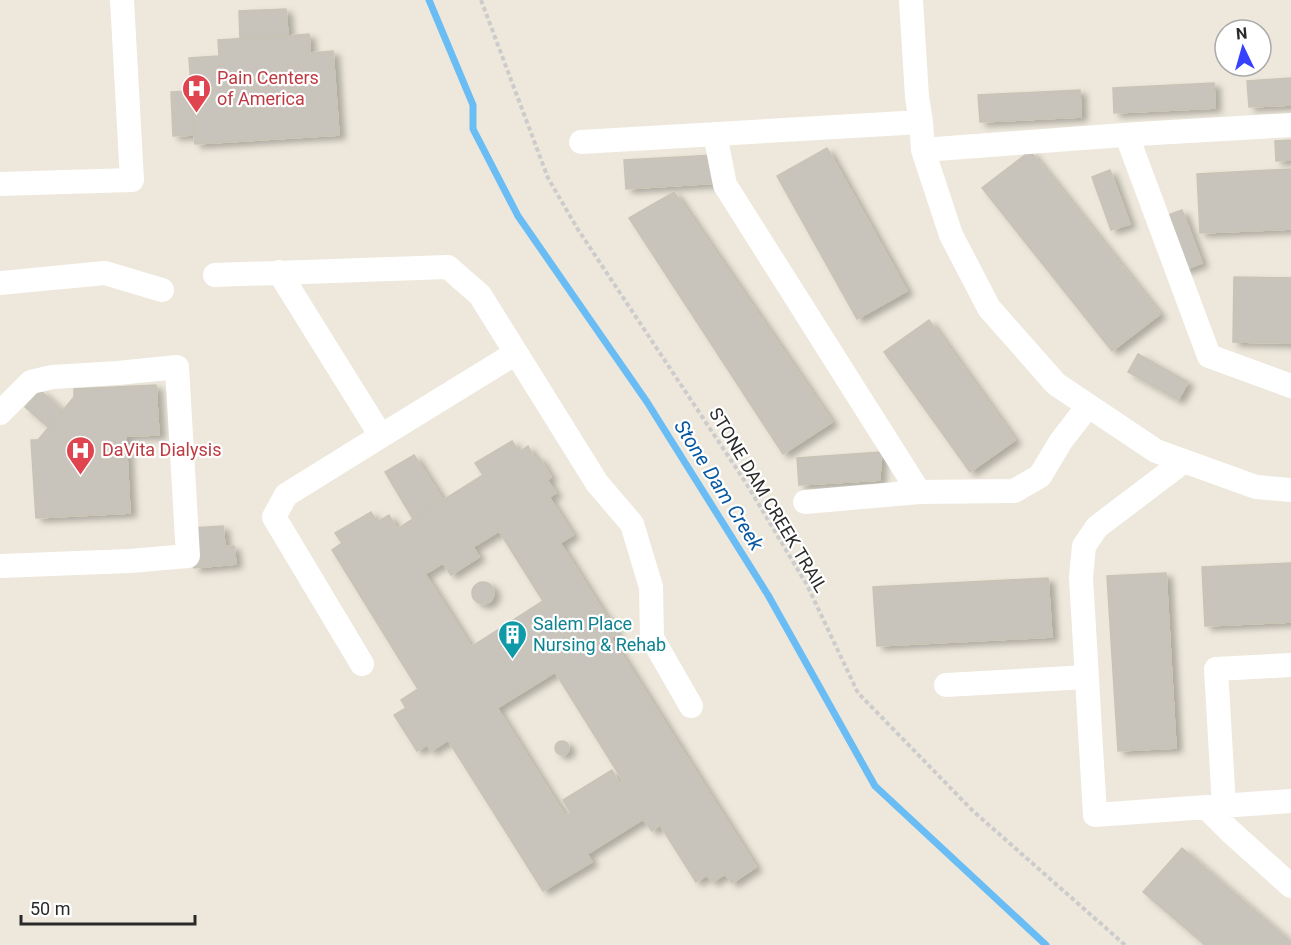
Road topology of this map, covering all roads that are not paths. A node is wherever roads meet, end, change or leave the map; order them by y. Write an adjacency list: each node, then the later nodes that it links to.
1 (122, 0): 9 (street)
2 (911, 0): 3 (street)
3 (921, 122): 5 (street); 8 (street)
4 (1291, 125): 6 (street)
5 (715, 134): 7 (street); 21 (street)
6 (1127, 136): 8 (street); 15 (street)
7 (581, 142)
8 (923, 150): 16 (street)
9 (0, 184)
10 (279, 272): 11 (street); 14 (street); 18 (street)
11 (215, 275)
12 (0, 283): 13 (street)
13 (162, 290)
14 (516, 353): 18 (street); 28 (street)
15 (1291, 386)
16 (1088, 406): 19 (street); 21 (street)
17 (0, 413): 23 (street)
18 (381, 436): 24 (street)
19 (1184, 461): 20 (street); 26 (street)
20 (1291, 490)
21 (919, 492): 22 (street)
22 (805, 501)
23 (0, 566)
24 (362, 664)
25 (1291, 665): 30 (street)
26 (1087, 677): 27 (street); 30 (street)
27 (946, 685)
28 (691, 706)
29 (1291, 801): 30 (street)
30 (1216, 807): 31 (street)
31 (1291, 886)

